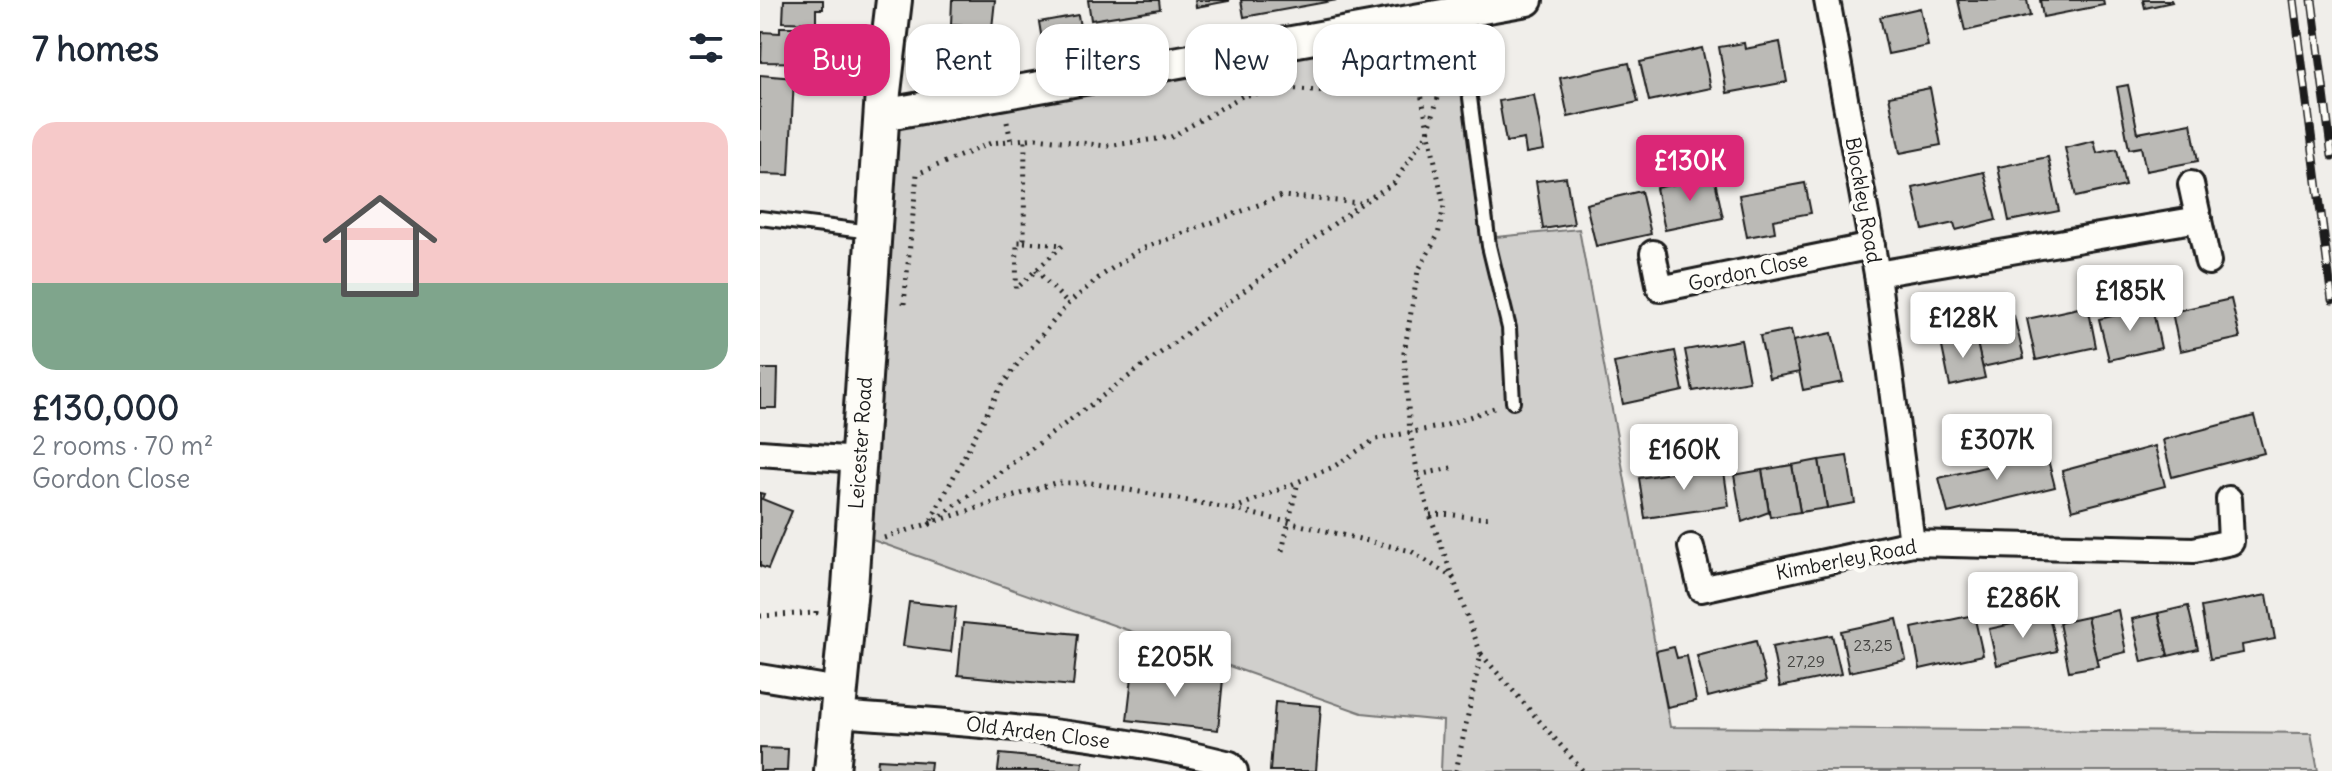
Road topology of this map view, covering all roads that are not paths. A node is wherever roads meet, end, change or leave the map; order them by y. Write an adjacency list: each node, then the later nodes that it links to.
1 (894, 0): 5 (main road, Leicester Road)
2 (1527, 0): 4 (street)
3 (1827, 0): 10 (street, Blockley Road)
4 (1459, 12): 5 (street); 14 (lane)
5 (882, 115): 9 (main road, Leicester Road)
6 (2191, 184): 8 (street)
7 (760, 218): 9 (lane)
8 (2199, 219): 12 (street); 13 (street)
9 (874, 232): 16 (main road, Leicester Road)
10 (1872, 246): 11 (street, Gordon Close); 13 (street, Blockley Road)
11 (1653, 253)
12 (2208, 262)
13 (1877, 274): 18 (street, Blockley Road)
14 (1513, 402)
15 (760, 453): 16 (street)
16 (859, 460): 21 (main road, Leicester Road)
17 (2229, 499): 18 (street, Kimberley Road)
18 (1912, 543): 19 (street, Kimberley Road)
19 (1691, 547)
20 (760, 677): 21 (street, Old Arden Close)
21 (838, 702): 22 (main road, Leicester Road); 23 (street, Old Arden Close)
22 (832, 771)
23 (1235, 771)

